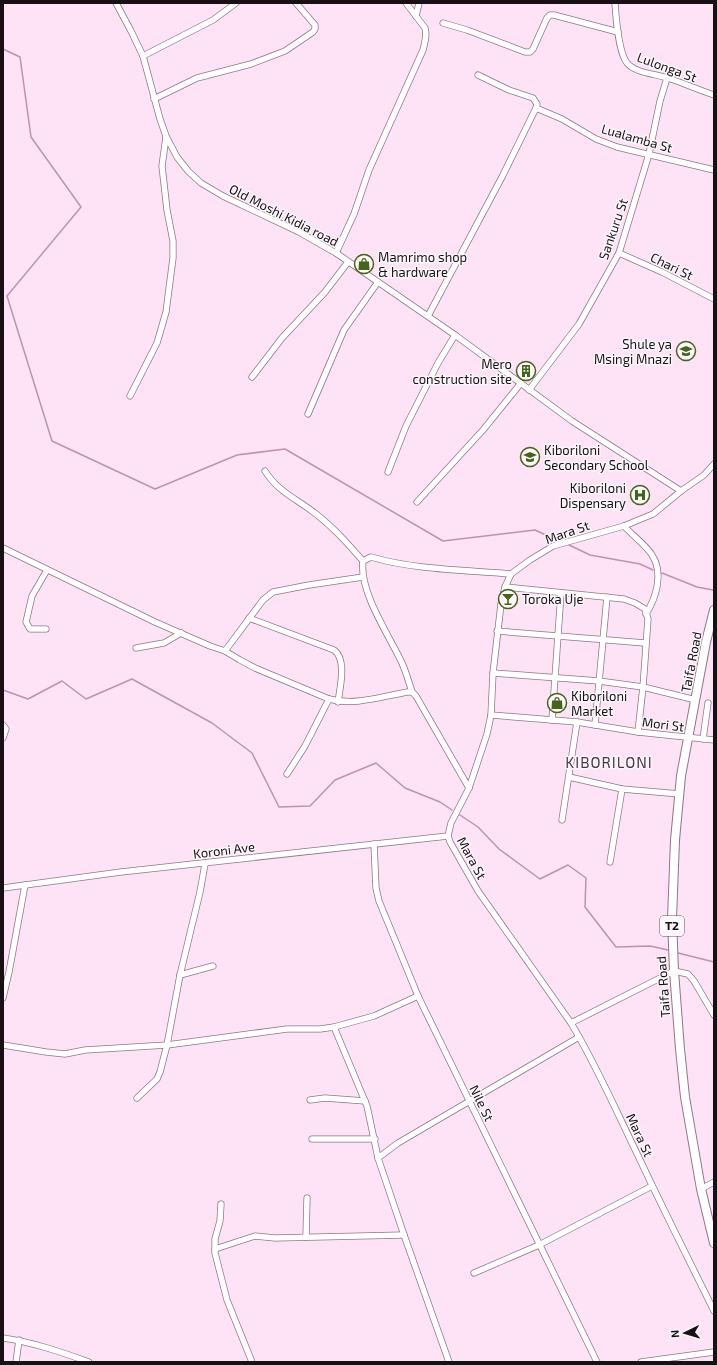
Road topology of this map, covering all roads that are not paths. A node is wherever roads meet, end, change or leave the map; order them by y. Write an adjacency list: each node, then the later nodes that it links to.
1 (116, 3): 10 (street, Old Moshi Kidia road)
2 (236, 3): 10 (street)
3 (296, 3): 14 (street)
4 (406, 3): 7 (street)
5 (419, 3): 7 (street)
6 (615, 3): 9 (street, Lulonga St)
7 (416, 16): 19 (street)
8 (443, 23): 9 (street)
9 (618, 32): 12 (street, Lulonga St)
10 (143, 56): 14 (street, Old Moshi Kidia road)
11 (478, 75): 15 (street)
12 (667, 78): 13 (street, Lulonga St); 17 (street, Sankuru St)
13 (714, 95)
14 (154, 99): 16 (street, Old Moshi Kidia road)
15 (536, 108): 17 (street, Lualamba St); 24 (street)
16 (166, 136): 19 (street, Old Moshi Kidia road); 29 (street)
17 (648, 154): 18 (street, Lualamba St); 20 (street, Sankuru St)
18 (714, 170)
19 (336, 253): 21 (street, Old Moshi Kidia road)
20 (619, 253): 23 (street, Chari St); 28 (street, Sankuru St)
21 (348, 262): 22 (street, Old Moshi Kidia road); 26 (street)
22 (378, 282): 24 (street, Old Moshi Kidia road); 30 (street)
23 (714, 299)
24 (428, 316): 25 (street, Old Moshi Kidia road)
25 (455, 335): 27 (street, Old Moshi Kidia road); 33 (street)
26 (252, 377)
27 (521, 383): 28 (street, Old Moshi Kidia road); 35 (street)
28 (529, 390): 34 (street, Old Moshi Kidia road)
29 (130, 396)
30 (308, 414)
31 (714, 464): 34 (street, Mara St)
32 (265, 470): 38 (street)
33 (388, 472)
34 (681, 491): 36 (street, Mara St)
35 (417, 502)
36 (624, 526): 40 (street, Mara St); 46 (street)
37 (3, 547): 39 (street)
38 (363, 561): 40 (street); 41 (street)
39 (47, 570): 48 (street); 50 (street)
40 (511, 574): 42 (street, Mara St)
41 (363, 577): 47 (street); 60 (street)
42 (505, 587): 43 (street); 49 (street, Mara St)
43 (561, 592): 44 (street); 51 (street)
44 (607, 597): 46 (street); 52 (street)
45 (714, 610): 62 (highway, Taifa Road / T2)
46 (646, 614): 53 (street)
47 (249, 618): 55 (street); 63 (street)
48 (46, 629)
49 (497, 631): 51 (street); 56 (street, Mara St)
50 (181, 633): 54 (street); 55 (street)
51 (558, 636): 52 (street); 57 (street)
52 (603, 640): 53 (street); 58 (street)
53 (645, 643): 59 (street)
54 (136, 648)
55 (225, 651): 61 (street)
56 (493, 673): 57 (street); 65 (street, Mara St)
57 (554, 678): 58 (street); 66 (street)
58 (599, 681): 59 (street); 69 (street)
59 (643, 687): 62 (street); 70 (street)
60 (412, 692): 63 (street); 77 (street)
61 (330, 699): 63 (street); 75 (street)
62 (696, 700): 72 (highway, Taifa Road / T2)
63 (338, 702)
64 (708, 703): 73 (street)
65 (491, 715): 66 (street, Mori St); 77 (street, Mara St)
66 (552, 720): 67 (street, Mori St)
67 (577, 722): 69 (street, Mori St); 76 (street)
68 (3, 724): 71 (street)
69 (595, 725): 70 (street, Mori St)
70 (638, 732): 72 (street, Mori St)
71 (3, 738)
72 (687, 738): 73 (street, Mori St); 79 (highway, Taifa Road / T2)
73 (703, 739): 74 (street, Mori St)
74 (714, 740)
75 (287, 774)
76 (569, 777): 78 (street); 80 (street)
77 (469, 788): 81 (street, Mara St)
78 (622, 789): 79 (street); 83 (street)
79 (680, 794): 88 (highway, Taifa Road / T2)
80 (562, 820)
81 (448, 836): 82 (street, Koroni Ave); 93 (street, Mara St)
82 (374, 844): 84 (street, Koroni Ave); 90 (street, Nile St)
83 (610, 862)
84 (204, 864): 85 (street, Koroni Ave); 89 (street)
85 (25, 885): 86 (street, Koroni Ave); 91 (street)
86 (3, 888)
87 (214, 966): 89 (street)
88 (674, 971): 92 (street); 93 (street); 107 (highway, Taifa Road / T2)
89 (180, 975): 97 (street)
90 (418, 996): 94 (street); 100 (street, Nile St)
91 (3, 998)
92 (714, 1015)
93 (571, 1023): 95 (street, Mara St)
94 (334, 1027): 97 (street); 101 (street)
95 (579, 1037): 100 (street); 106 (street, Mara St)
96 (3, 1045): 97 (street)
97 (167, 1045): 98 (street)
98 (138, 1098)
99 (310, 1100): 101 (street)
100 (469, 1101): 104 (street); 113 (street, Nile St)
101 (365, 1102): 103 (street)
102 (312, 1139): 103 (street)
103 (375, 1139): 104 (street)
104 (378, 1158): 110 (street)
105 (714, 1182): 107 (street)
106 (652, 1186): 113 (street); 116 (street, Mara St)
107 (701, 1189): 112 (highway, Taifa Road / T2)
108 (307, 1198): 111 (street)
109 (221, 1204): 114 (street)
110 (404, 1235): 111 (street); 123 (street)
111 (306, 1237): 114 (street)
112 (714, 1243)
113 (539, 1245): 115 (street); 124 (street, Nile St)
114 (215, 1249): 122 (street)
115 (474, 1273)
116 (714, 1311)
117 (3, 1338): 118 (street)
118 (20, 1340): 120 (street); 121 (street)
119 (714, 1352): 125 (street)
120 (16, 1362)
121 (89, 1362)
122 (252, 1362)
123 (450, 1362)
124 (597, 1362)
125 (641, 1362)

